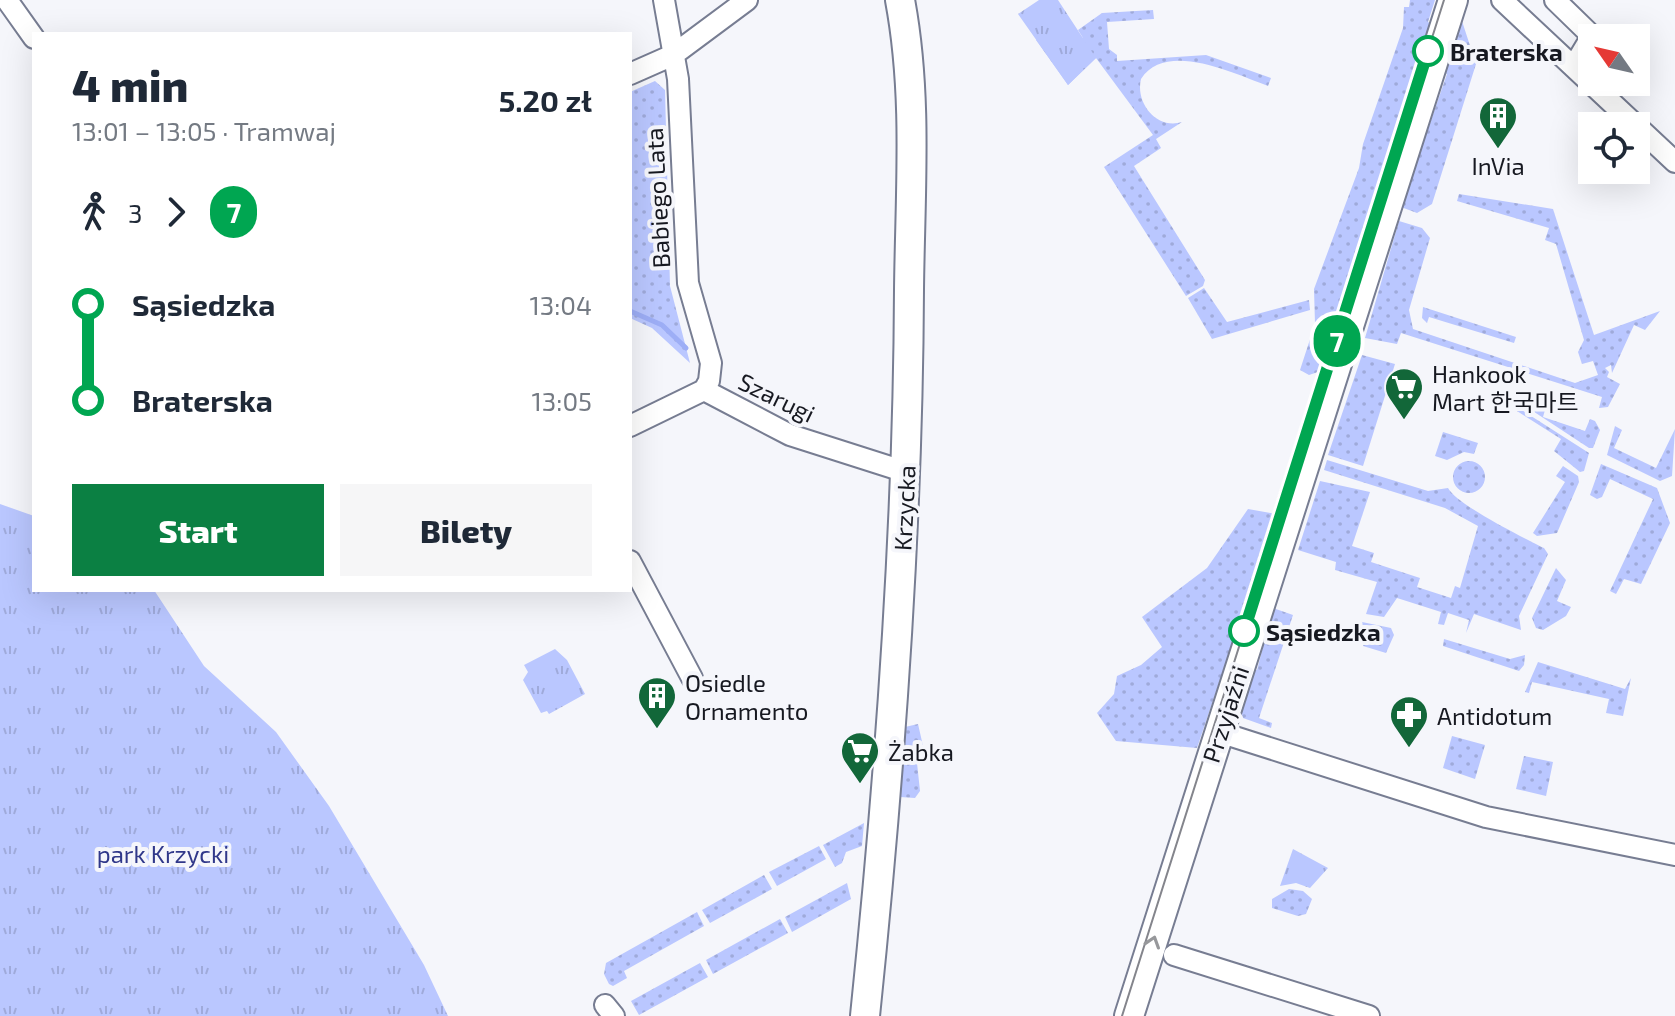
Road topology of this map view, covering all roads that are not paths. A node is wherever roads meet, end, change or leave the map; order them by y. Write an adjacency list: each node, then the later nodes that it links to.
1 (7, 0): 9 (street)
2 (664, 0): 11 (street, Babiego Lata)
3 (747, 0): 11 (street)
4 (900, 0): 17 (street, Krzycka)
5 (1453, 0): 20 (street, Przyjaźni)
6 (1502, 0): 10 (street)
7 (1555, 0): 8 (street)
8 (1575, 19): 10 (street); 12 (street)
9 (32, 35)
10 (1549, 44): 12 (street)
11 (673, 55): 13 (street); 15 (street, Babiego Lata)
12 (1574, 66): 14 (street)
13 (632, 73)
14 (1675, 162)
15 (704, 390): 16 (street, Szarugi); 17 (street, Szarugi)
16 (632, 425)
17 (906, 472): 24 (street, Krzycka)
18 (632, 565): 19 (street)
19 (692, 678)
20 (1219, 732): 21 (street); 25 (street, Przyjaźni, one-way to 20)
21 (1675, 855)
22 (1174, 955): 23 (street)
23 (1307, 1008): 26 (street)
24 (865, 1016)
25 (1129, 1016)
26 (1369, 1016)

